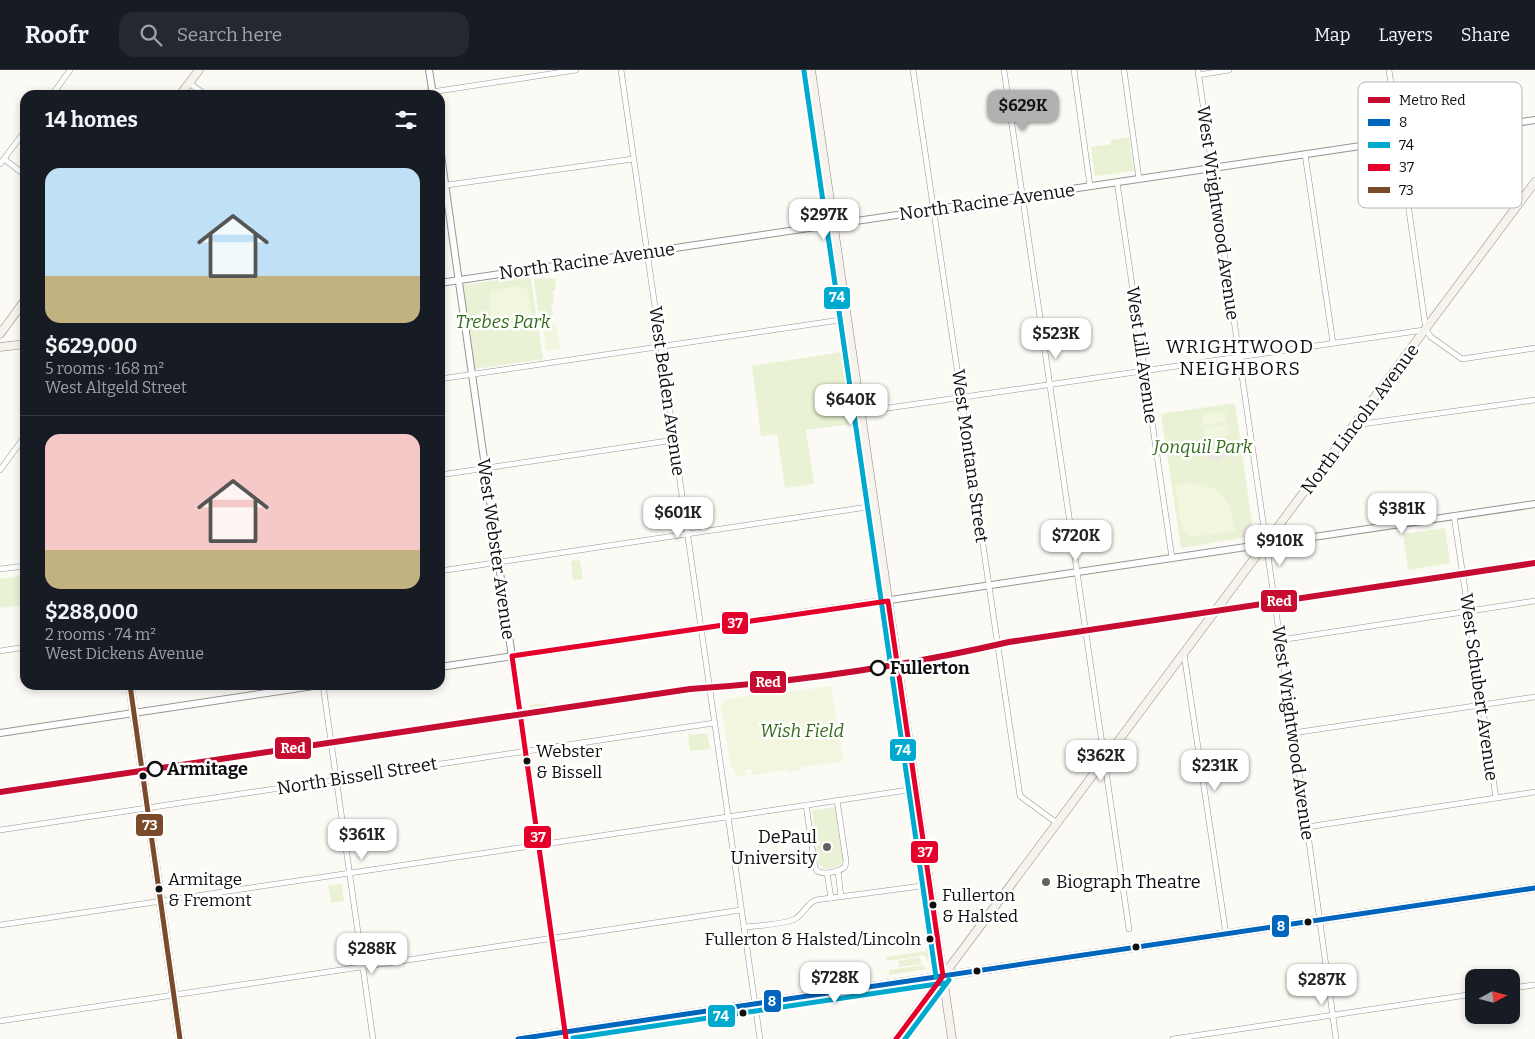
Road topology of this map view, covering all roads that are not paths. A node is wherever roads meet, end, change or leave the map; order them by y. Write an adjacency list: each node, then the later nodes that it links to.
1 (70, 70): 14 (street)
2 (199, 70): 13 (main road)
3 (429, 70): 17 (street)
4 (576, 70): 18 (street)
5 (621, 70): 24 (street, West Belden Avenue)
6 (811, 70): 39 (main road)
7 (913, 70): 38 (street, West Montana Street)
8 (1004, 70): 33 (street)
9 (1074, 70): 32 (street)
10 (1124, 70): 28 (street)
11 (1230, 70): 12 (street)
12 (1198, 72): 26 (street, West Wrightwood Avenue)
13 (189, 83): 15 (main road); 16 (street)
14 (56, 90)
15 (184, 90)
16 (199, 90)
17 (432, 90)
18 (445, 92)
19 (1535, 120): 20 (street, North Racine Avenue)
20 (1522, 122)
21 (20, 138): 25 (street)
22 (1358, 146): 23 (street, North Racine Avenue)
23 (1305, 154): 26 (street, North Racine Avenue); 47 (street)
24 (633, 159): 31 (street); 40 (street, West Belden Avenue)
25 (2, 162): 27 (street)
26 (1212, 168): 28 (street, North Racine Avenue); 52 (street, West Wrightwood Avenue)
27 (20, 172)
28 (1139, 179): 29 (street, North Racine Avenue)
29 (1117, 182): 32 (street, North Racine Avenue); 53 (street, West Lill Avenue)
30 (1535, 182): 35 (main road, North Lincoln Avenue)
31 (445, 186)
32 (1090, 186): 33 (street, North Racine Avenue)
33 (1023, 196): 38 (street, North Racine Avenue); 56 (street)
34 (445, 199): 41 (street, West Webster Avenue)
35 (1522, 200)
36 (1409, 208): 45 (street)
37 (1516, 208): 45 (main road, North Lincoln Avenue)
38 (933, 210): 39 (street, North Racine Avenue); 57 (street, West Montana Street)
39 (833, 224): 40 (street, North Racine Avenue); 44 (main road)
40 (647, 252): 41 (street, North Racine Avenue); 50 (street, West Belden Avenue)
41 (458, 280): 42 (street, North Racine Avenue); 54 (street, West Webster Avenue)
42 (445, 282)
43 (20, 307): 46 (main road)
44 (847, 319): 50 (street); 59 (main road)
45 (1426, 330): 47 (street); 51 (street); 60 (main road, North Lincoln Avenue)
46 (0, 334)
47 (1333, 343): 52 (street)
48 (20, 345): 49 (main road)
49 (0, 347)
50 (660, 347): 54 (street); 61 (street, West Belden Avenue)
51 (1535, 348)
52 (1239, 357): 53 (street); 70 (street, West Wrightwood Avenue)
53 (1145, 371): 56 (street); 71 (street, West Lill Avenue)
54 (472, 374): 55 (street); 63 (street, West Webster Avenue)
55 (445, 378)
56 (1050, 385): 57 (street); 76 (street)
57 (961, 398): 59 (street); 77 (street, West Montana Street)
58 (1535, 400): 60 (street)
59 (861, 412): 67 (main road)
60 (1355, 425): 70 (main road, North Lincoln Avenue)
61 (674, 440): 63 (street); 69 (street, West Belden Avenue)
62 (20, 443): 64 (street)
63 (485, 468): 65 (street); 72 (street, West Webster Avenue)
64 (0, 470)
65 (445, 474)
66 (1535, 504): 68 (street)
67 (874, 506): 69 (street); 79 (main road)
68 (1454, 516): 70 (street); 80 (street, West Schubert Avenue)
69 (687, 534): 72 (street); 81 (street, West Belden Avenue)
70 (1266, 544): 71 (street); 82 (street, West Wrightwood Avenue); 85 (main road, North Lincoln Avenue)
71 (1172, 558): 76 (street)
72 (498, 562): 75 (street); 86 (street, West Webster Avenue)
73 (20, 567): 74 (street)
74 (0, 569)
75 (445, 570)
76 (1077, 573): 77 (street); 98 (street)
77 (989, 586): 79 (street); 107 (street, West Montana Street)
78 (1535, 601): 80 (street)
79 (888, 602): 81 (street); 100 (main road)
80 (1468, 611): 82 (street); 92 (street, West Schubert Avenue)
81 (701, 628): 86 (street); 94 (street, West Belden Avenue)
82 (1280, 640): 96 (street, West Wrightwood Avenue)
83 (20, 648): 84 (street)
84 (0, 651)
85 (1184, 654): 98 (main road, North Lincoln Avenue); 124 (street)
86 (512, 656): 87 (street); 97 (street, West Webster Avenue)
87 (445, 666)
88 (131, 690): 93 (main road)
89 (288, 690): 93 (street)
90 (322, 690): 99 (street)
91 (1535, 697): 92 (street)
92 (1482, 705): 96 (street); 102 (street, West Schubert Avenue)
93 (134, 713): 95 (street); 105 (main road)
94 (714, 723): 97 (street, North Bissell Street); 106 (street, West Belden Avenue)
95 (0, 732)
96 (1293, 733): 108 (street, West Wrightwood Avenue)
97 (525, 751): 99 (street, North Bissell Street); 110 (street, West Webster Avenue)
98 (1104, 759): 107 (main road, North Lincoln Avenue); 123 (street)
99 (336, 779): 105 (street, North Bissell Street); 112 (street)
100 (915, 789): 103 (street); 114 (main road)
101 (1535, 792): 102 (street)
102 (1496, 798): 108 (street)
103 (837, 800): 104 (street); 111 (street)
104 (806, 804): 106 (street); 113 (street)
105 (148, 808): 109 (street, North Bissell Street); 118 (main road)
106 (728, 816): 110 (street); 119 (street, West Belden Avenue)
107 (1057, 823): 127 (main road, North Lincoln Avenue)
108 (1307, 827): 120 (street, West Wrightwood Avenue)
109 (0, 830)
110 (538, 844): 112 (street); 125 (street, West Webster Avenue)
111 (838, 871): 113 (street); 116 (street)
112 (350, 873): 118 (street); 126 (street)
113 (827, 873): 117 (street)
114 (929, 885): 116 (street); 127 (main road)
115 (1535, 888): 120 (main road)
116 (842, 897): 117 (street)
117 (831, 898): 122 (street)
118 (161, 901): 121 (street); 130 (main road)
119 (741, 910): 122 (street, West Belden Avenue); 125 (street)
120 (1320, 920): 124 (main road); 133 (street, West Wrightwood Avenue)
121 (0, 925)
122 (744, 927): 132 (street, West Belden Avenue)
123 (1129, 929)
124 (1226, 934): 127 (main road)
125 (552, 938): 126 (street); 135 (street, West Webster Avenue)
126 (363, 966): 130 (street); 137 (street)
127 (943, 976): 132 (main road); 140 (main road, North Lincoln Avenue); 141 (main road)
128 (1535, 985): 129 (street)
129 (1520, 987)
130 (174, 995): 134 (street); 136 (main road)
131 (1465, 995): 133 (street)
132 (755, 1004): 135 (main road); 139 (street, West Belden Avenue)
133 (1332, 1015): 142 (street); 143 (street, West Wrightwood Avenue)
134 (0, 1021)
135 (565, 1035): 138 (main road)
136 (180, 1039)
137 (374, 1039)
138 (518, 1039)
139 (760, 1039)
140 (896, 1039)
141 (952, 1039)
142 (1173, 1039)
143 (1336, 1039)

